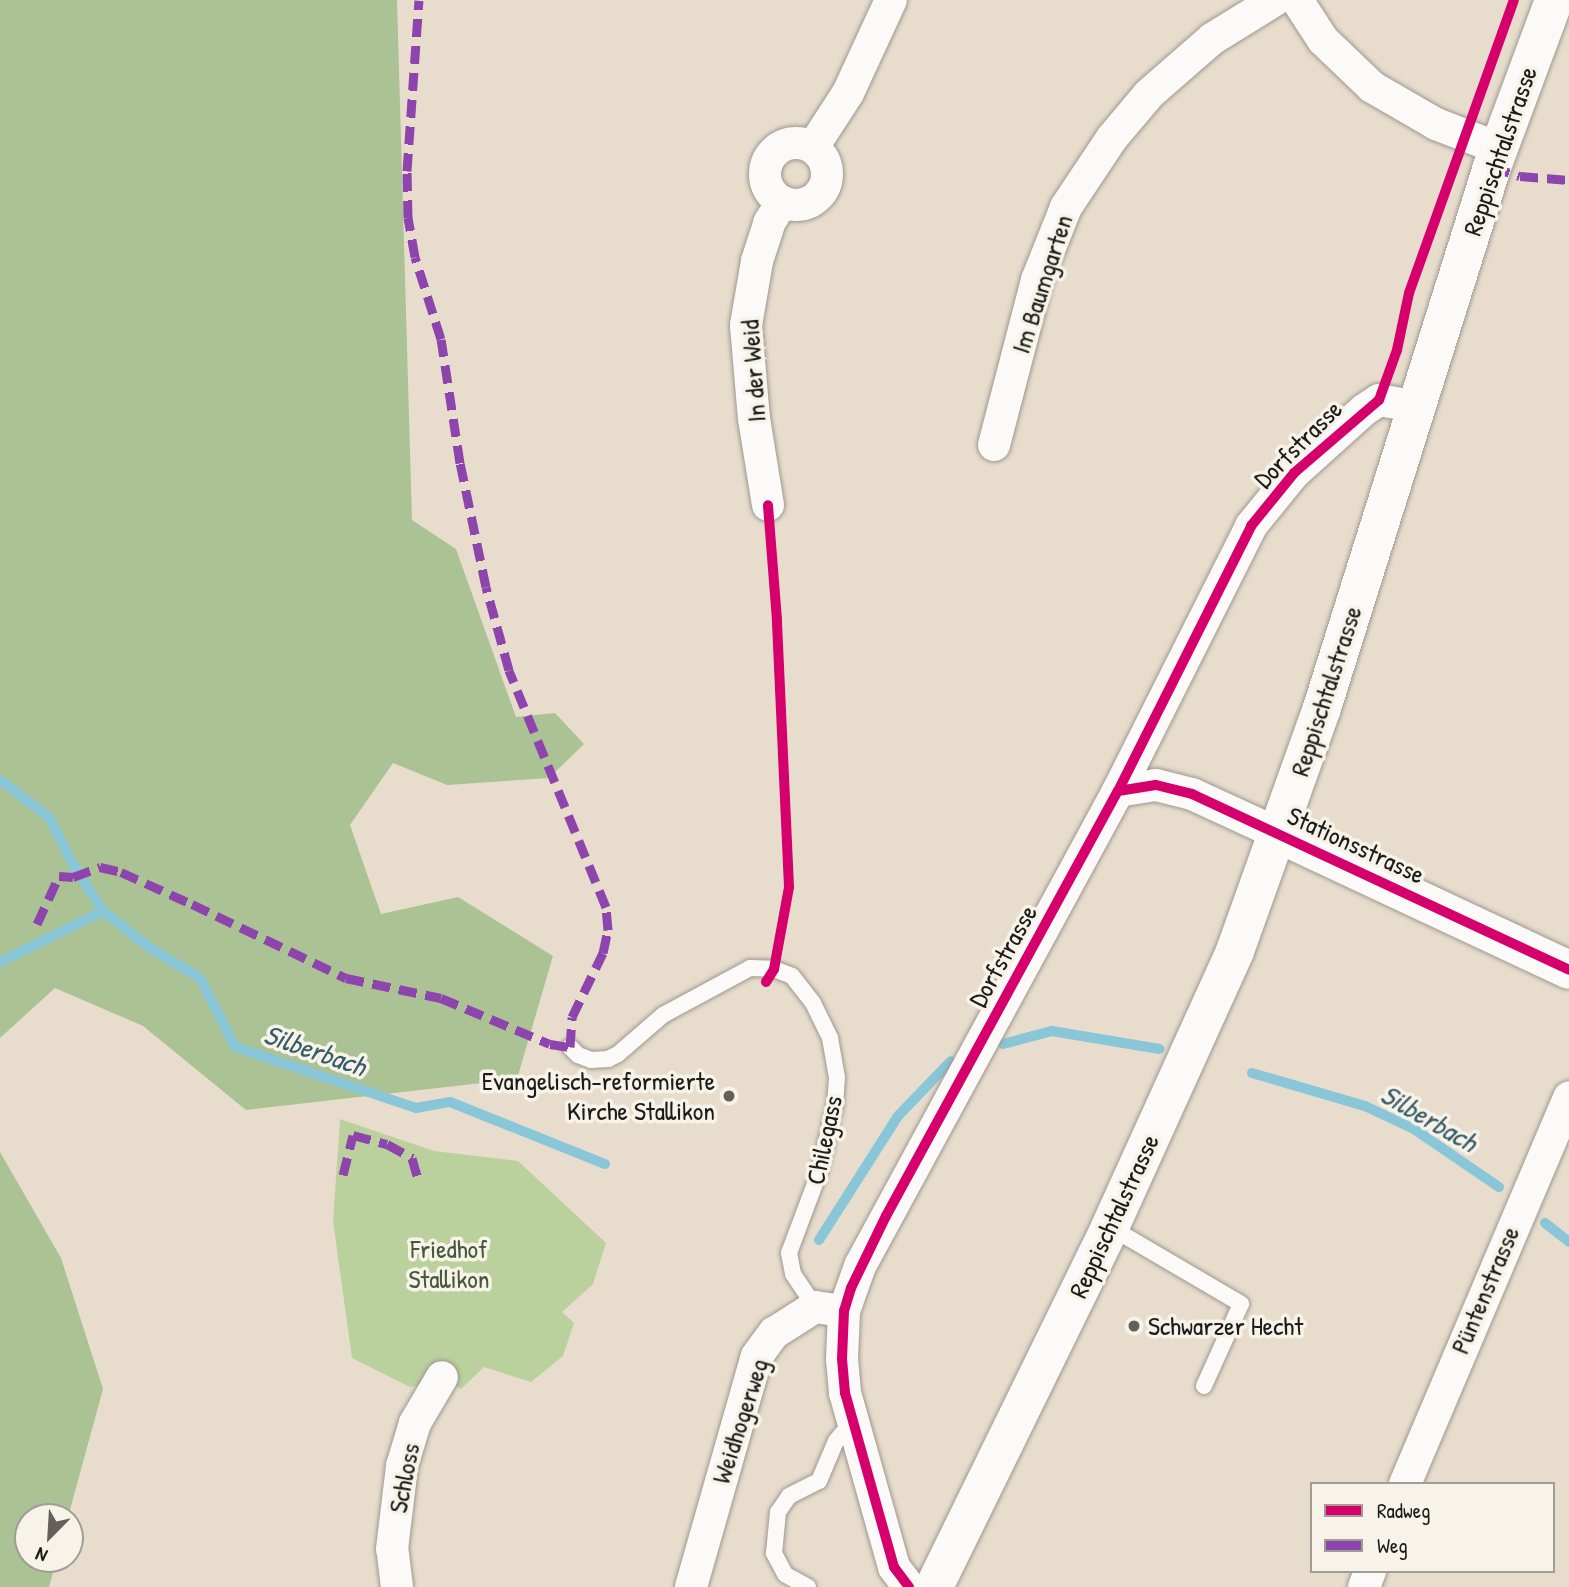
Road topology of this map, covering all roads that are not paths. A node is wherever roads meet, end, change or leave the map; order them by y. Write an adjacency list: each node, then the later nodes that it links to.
1 (891, 0): 5 (street)
2 (1275, 0): 9 (street, Im Baumgarten)
3 (1297, 0): 6 (street)
4 (1554, 0): 6 (main road, Reppischtalstrasse)
5 (813, 147): 7 (street); 7 (street)
6 (1498, 148): 8 (main road, Reppischtalstrasse)
7 (782, 202): 10 (street, In der Weid)
8 (1418, 407): 11 (street, Dorfstrasse); 12 (main road, Reppischtalstrasse)
9 (994, 445)
10 (768, 505)
11 (1118, 791): 12 (street, Stationsstrasse); 17 (street, Dorfstrasse)
12 (1279, 834): 13 (main road, Stationsstrasse); 16 (main road, Reppischtalstrasse)
13 (1569, 970)
14 (570, 1046): 17 (lane, Chilegass)
15 (1569, 1097): 21 (street, Püntenstrasse)
16 (1110, 1227): 19 (lane); 26 (main road, Reppischtalstrasse)
17 (830, 1309): 20 (street, Dorfstrasse); 23 (street, Weidhogerweg)
18 (442, 1377): 22 (street, Schloss)
19 (1203, 1386)
20 (852, 1422): 24 (lane); 25 (street, Dorfstrasse)
21 (1406, 1482)
22 (397, 1587)
23 (691, 1587)
24 (808, 1587)
25 (909, 1587)
26 (934, 1587)

